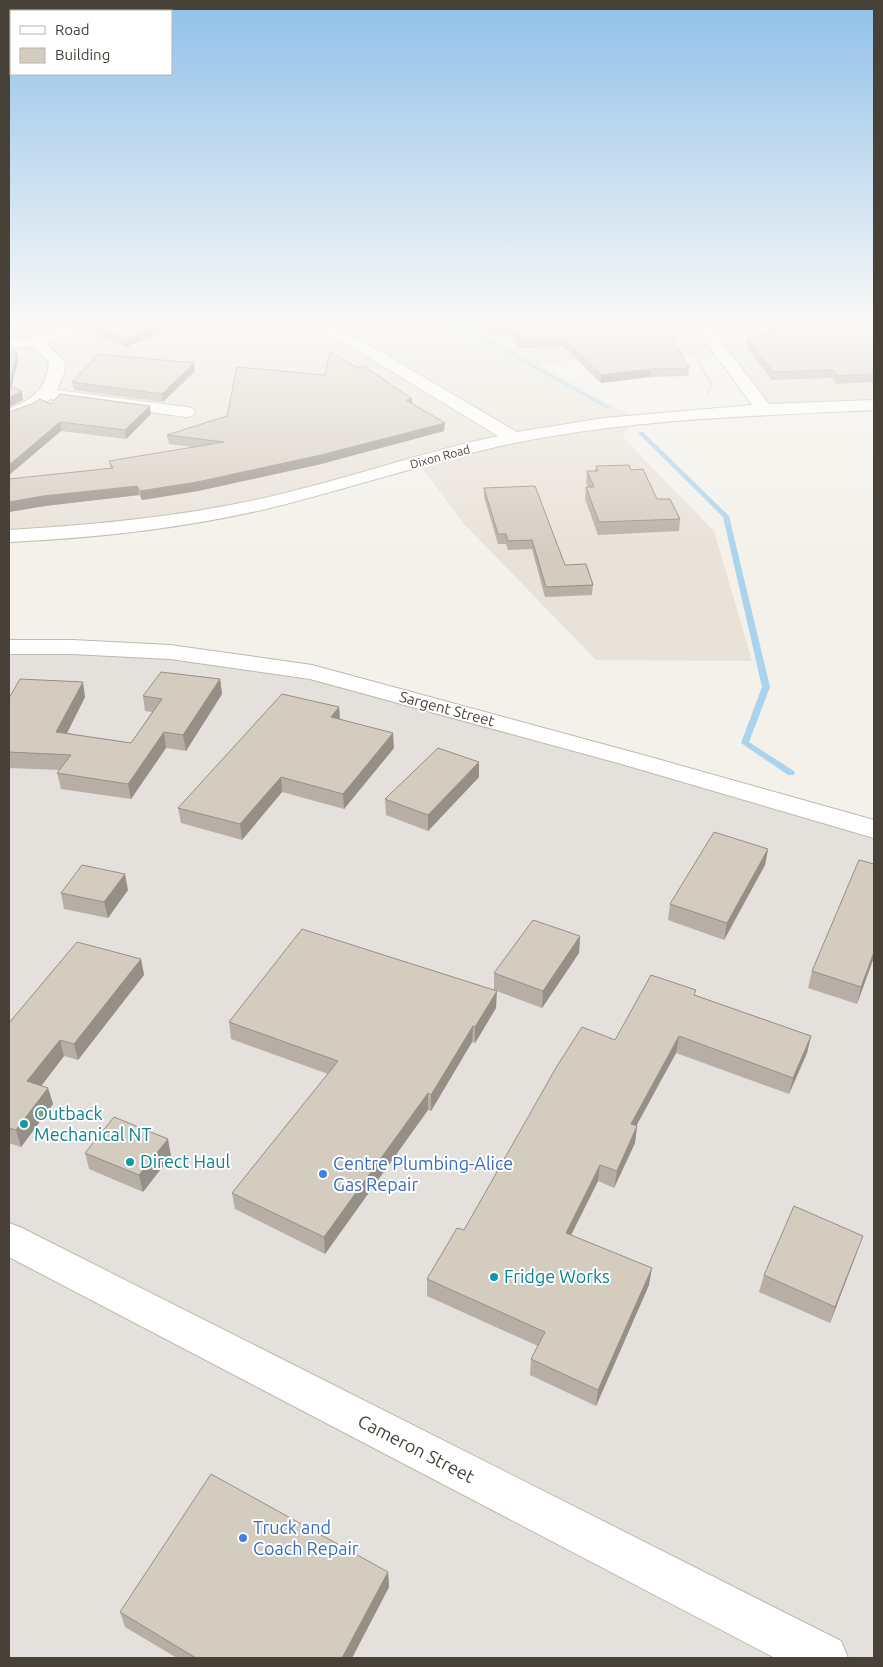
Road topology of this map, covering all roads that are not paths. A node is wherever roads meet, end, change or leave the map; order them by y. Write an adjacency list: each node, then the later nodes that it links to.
1 (35, 401): 8 (street)
2 (100, 401): 7 (street)
3 (452, 401): 9 (street)
4 (758, 401): 6 (street)
5 (874, 405): 6 (street, Dixon Road)
6 (764, 409): 9 (street, Dixon Road)
7 (186, 412)
8 (9, 414)
9 (514, 438): 10 (street, Dixon Road)
10 (9, 536)
11 (9, 647): 12 (street, Sargent Street)
12 (874, 829)
13 (9, 1239): 14 (street, Cameron Street)
14 (824, 1658)

